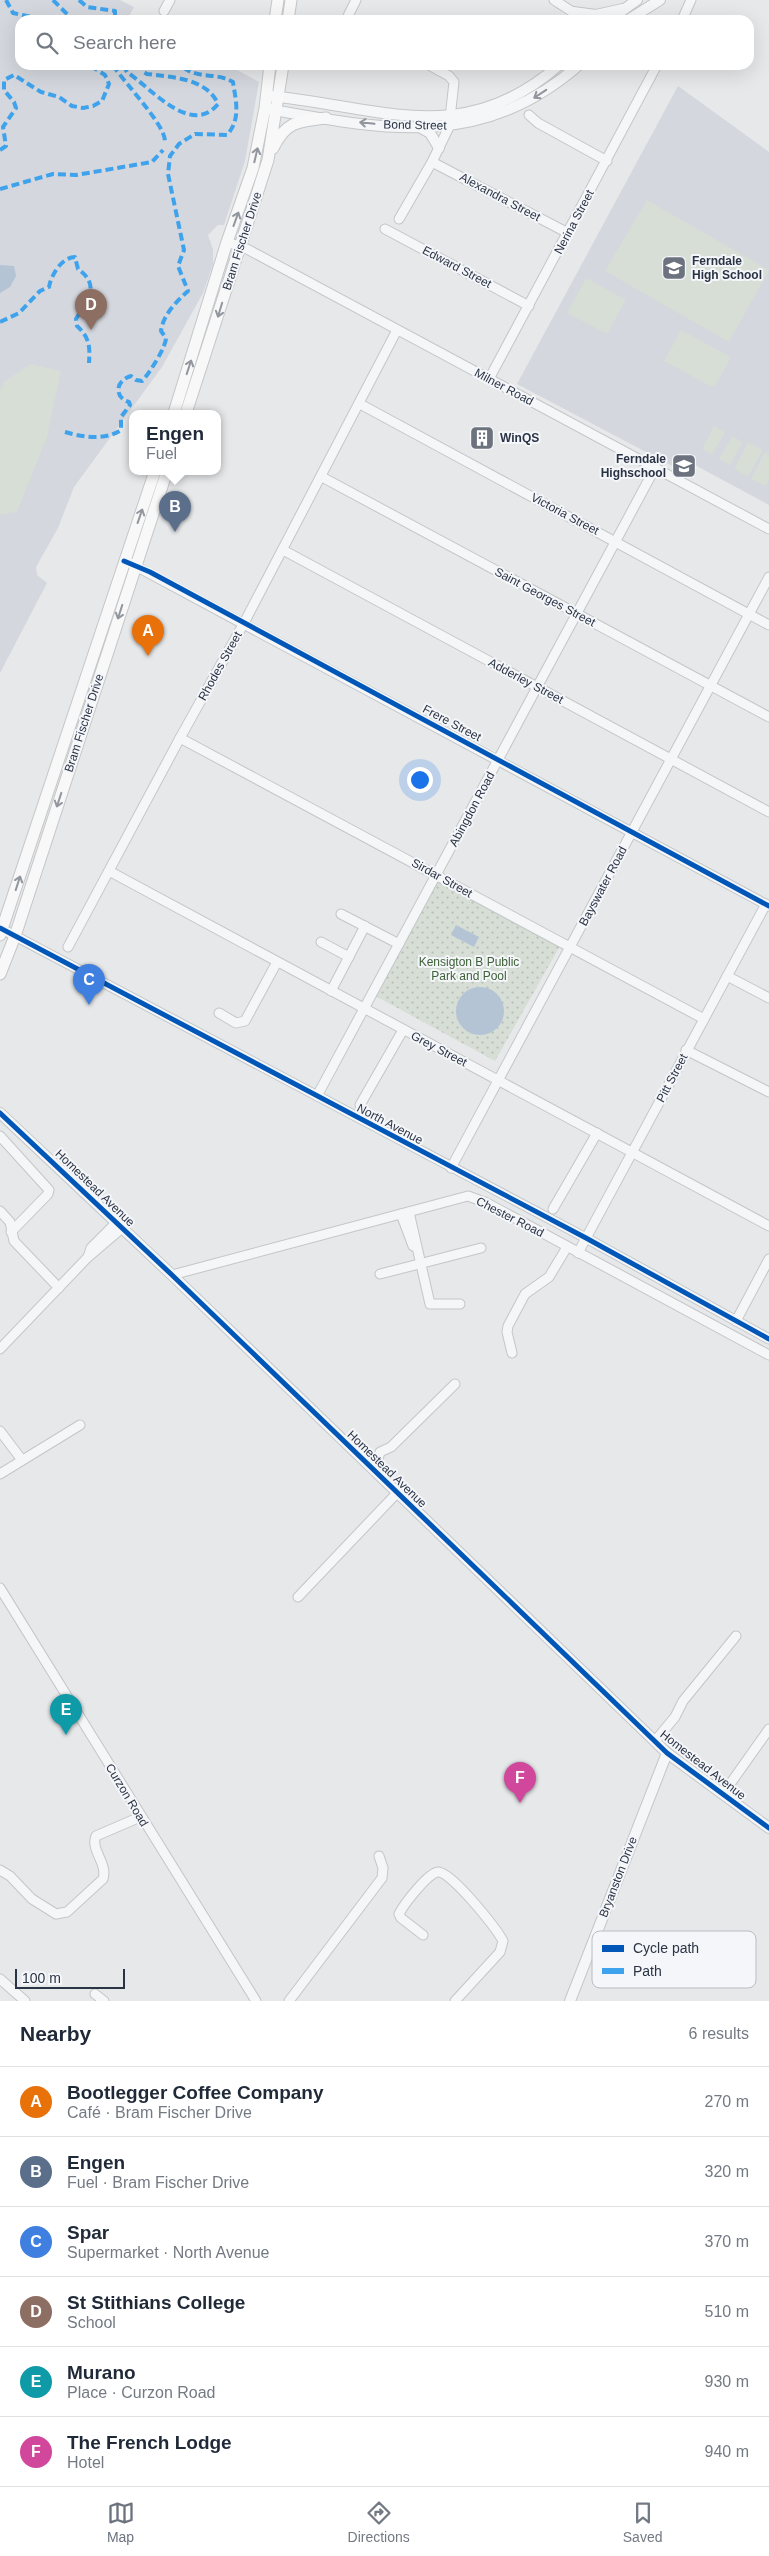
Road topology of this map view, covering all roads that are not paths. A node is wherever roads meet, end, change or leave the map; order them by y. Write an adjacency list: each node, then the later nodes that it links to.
1 (170, 0): 10 (street)
2 (278, 0): 12 (main road)
3 (291, 0): 13 (main road)
4 (356, 0): 14 (street)
5 (554, 0): 11 (street)
6 (637, 0): 9 (street)
7 (660, 0): 16 (street)
8 (691, 0): 17 (street)
9 (623, 9): 11 (street); 15 (street)
10 (164, 11)
11 (573, 13)
12 (276, 15)
13 (289, 15)
14 (348, 15)
15 (616, 15)
16 (638, 15)
17 (684, 15)
18 (270, 70): 24 (main road, Bram Fischer Drive)
19 (281, 70): 24 (main road, Bram Fischer Drive)
20 (438, 70): 28 (street)
21 (553, 70): 28 (street, Bond Street)
22 (573, 70): 28 (street, Bond Street, one-way to 28)
23 (652, 70): 32 (street, Nerina Street)
24 (273, 96): 25 (main road, Bram Fischer Drive); 28 (street, Bond Street)
25 (271, 109): 27 (street, Bond Street); 31 (main road, Bram Fischer Drive); 37 (main road, Bram Fischer Drive, one-way to 25)
26 (529, 115): 32 (street)
27 (326, 118): 29 (street, Bond Street, one-way to 27); 31 (main road)
28 (448, 122): 29 (street, Bond Street); 30 (street)
29 (421, 128): 30 (street)
30 (439, 148): 33 (street)
31 (268, 160): 38 (main road, Bram Fischer Drive)
32 (607, 161): 36 (street, Nerina Street)
33 (432, 162): 34 (street); 36 (street, Alexandra Street)
34 (399, 219)
35 (385, 229): 39 (street, Edward Street)
36 (568, 233): 39 (street, Nerina Street)
37 (227, 242): 38 (street, Milner Road); 43 (main road, Bram Fischer Drive, one-way to 37)
38 (239, 246): 40 (street, Milner Road); 44 (main road, Bram Fischer Drive, one-way to 44)
39 (529, 306): 41 (street, Nerina Street)
40 (397, 330): 41 (street, Milner Road); 42 (street, Rhodes Street)
41 (489, 379): 45 (street, Milner Road)
42 (360, 404): 48 (street, Rhodes Street); 50 (street, Victoria Street)
43 (175, 410)
44 (187, 410)
45 (654, 468): 49 (street, Milner Road); 50 (street, Abingdon Road)
46 (154, 475): 52 (main road, Bram Fischer Drive, one-way to 46)
47 (165, 475): 53 (main road, Bram Fischer Drive)
48 (322, 477): 51 (street, Rhodes Street); 55 (street, Saint Georges Street)
49 (769, 529)
50 (616, 541): 55 (street, Abingdon Road); 56 (street, Victoria Street)
51 (283, 550): 57 (street, Rhodes Street); 60 (street, Adderley Street)
52 (124, 561): 53 (street, Frere Street); 72 (main road, Bram Fischer Drive, one-way to 52)
53 (135, 566): 57 (street, Frere Street); 73 (main road, Bram Fischer Drive, one-way to 73)
54 (769, 577): 56 (street, Bayswater Road)
55 (577, 614): 59 (street, Saint Georges Street); 60 (street, Abingdon Road)
56 (749, 614): 58 (street, Victoria Street); 59 (street, Bayswater Road)
57 (244, 623): 62 (street, Rhodes Street); 63 (street, Frere Street)
58 (769, 625)
59 (711, 686): 61 (street, Saint Georges Street); 64 (street, Bayswater Road)
60 (536, 687): 63 (street, Abingdon Road); 64 (street, Adderley Street)
61 (769, 717)
62 (180, 738): 67 (street, Rhodes Street); 68 (street, Sirdar Street)
63 (499, 759): 66 (street, Frere Street); 68 (street, Abingdon Road)
64 (671, 760): 65 (street, Adderley Street); 66 (street, Bayswater Road)
65 (769, 812)
66 (632, 832): 69 (street, Frere Street); 77 (street, Bayswater Road)
67 (109, 871): 76 (street, Rhodes Street); 79 (street, Grey Street)
68 (437, 874): 75 (street, Abingdon Road); 77 (street, Sirdar Street)
69 (767, 905): 81 (street, Pitt Street)
70 (341, 914): 71 (street)
71 (365, 926): 75 (street); 78 (street)
72 (1, 931): 73 (street, North Avenue)
73 (15, 936): 80 (main road, Bram Fischer Drive); 91 (street, North Avenue)
74 (321, 942): 78 (street)
75 (399, 944): 84 (street, Abingdon Road)
76 (68, 947)
77 (570, 948): 86 (street, Sirdar Street); 89 (street, Bayswater Road)
78 (349, 958): 82 (street)
79 (277, 962): 82 (street, Grey Street); 85 (street)
80 (0, 974)
81 (727, 976): 83 (street); 86 (street, Pitt Street)
82 (331, 991): 84 (street, Grey Street)
83 (769, 998)
84 (364, 1009): 87 (street, Grey Street); 91 (street, Abingdon Road)
85 (219, 1014)
86 (704, 1019): 88 (street, Pitt Street)
87 (403, 1030): 89 (street, Grey Street); 92 (street)
88 (686, 1050): 90 (street); 96 (street, Pitt Street)
89 (498, 1081): 94 (street, Grey Street); 97 (street, Bayswater Road)
90 (769, 1092)
91 (317, 1096): 97 (street, North Avenue)
92 (360, 1105)
93 (0, 1113): 101 (street, Homestead Avenue)
94 (597, 1133): 96 (street, Grey Street); 98 (street)
95 (0, 1136): 103 (street)
96 (632, 1152): 102 (street, Grey Street); 104 (street, Pitt Street)
97 (451, 1168): 104 (street, North Avenue)
98 (554, 1209)
99 (0, 1211): 103 (street)
100 (405, 1213): 105 (street, Chester Road); 109 (street); 111 (street, Chester Road)
101 (119, 1225): 111 (street, Homestead Avenue); 112 (street)
102 (769, 1226)
103 (11, 1232): 112 (street)
104 (586, 1238): 107 (street, Pitt Street); 114 (street, North Avenue)
105 (567, 1247): 107 (street, Chester Road); 117 (street)
106 (481, 1248): 109 (street)
107 (578, 1253): 118 (street, Chester Road)
108 (769, 1259): 114 (street)
109 (419, 1262): 110 (street); 113 (street)
110 (380, 1274)
111 (172, 1275): 123 (street, Homestead Avenue)
112 (59, 1288): 116 (street)
113 (460, 1304)
114 (736, 1321): 115 (street, North Avenue)
115 (769, 1339)
116 (0, 1349)
117 (512, 1353)
118 (769, 1355)
119 (455, 1384): 123 (street)
120 (80, 1425): 122 (street)
121 (0, 1431): 122 (street)
122 (22, 1460): 124 (street)
123 (375, 1464): 125 (street, Homestead Avenue)
124 (0, 1474)
125 (397, 1493): 127 (street); 130 (street, Homestead Avenue)
126 (0, 1588): 133 (street, Curzon Road)
127 (298, 1597)
128 (736, 1636): 130 (street)
129 (769, 1729): 132 (street)
130 (655, 1741): 131 (street, Homestead Avenue)
131 (667, 1753): 132 (street, Homestead Avenue); 137 (street, Bryanston Drive)
132 (723, 1794): 134 (street, Homestead Avenue)
133 (140, 1817): 136 (street); 144 (street, Curzon Road)
134 (769, 1828)
135 (379, 1856): 145 (street)
136 (0, 1870)
137 (597, 1931)
138 (423, 1935): 146 (street)
139 (592, 1945): 147 (street, Bryanston Drive)
140 (0, 1978): 142 (street)
141 (95, 1994): 143 (street)
142 (25, 2001)
143 (104, 2001)
144 (256, 2001)
145 (289, 2001)
146 (455, 2001)
147 (570, 2001)

